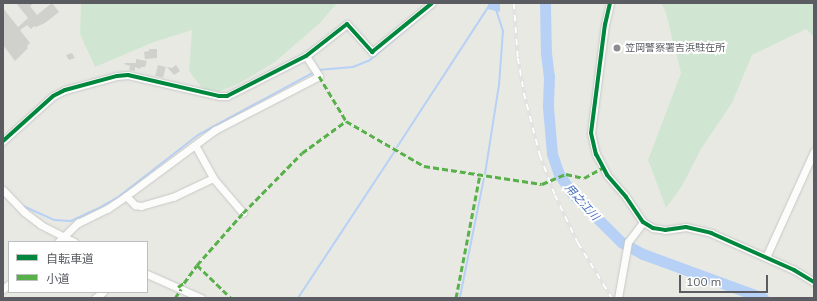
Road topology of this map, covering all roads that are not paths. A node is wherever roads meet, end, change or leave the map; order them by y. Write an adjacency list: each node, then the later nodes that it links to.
1 (432, 3): 3 (street)
2 (610, 3): 11 (street)
3 (307, 56): 4 (street); 5 (street)
4 (3, 141)
5 (195, 145): 7 (street); 9 (street)
6 (814, 151): 15 (street)
7 (214, 178): 9 (street); 10 (street)
8 (3, 190): 12 (street)
9 (126, 196): 12 (street)
10 (243, 213)
11 (644, 222): 15 (street); 19 (street)
12 (64, 237): 13 (street); 14 (street)
13 (59, 241)
14 (73, 241)
15 (766, 257): 17 (street)
16 (148, 274): 18 (street)
17 (814, 282)
18 (201, 298)
19 (618, 298)

